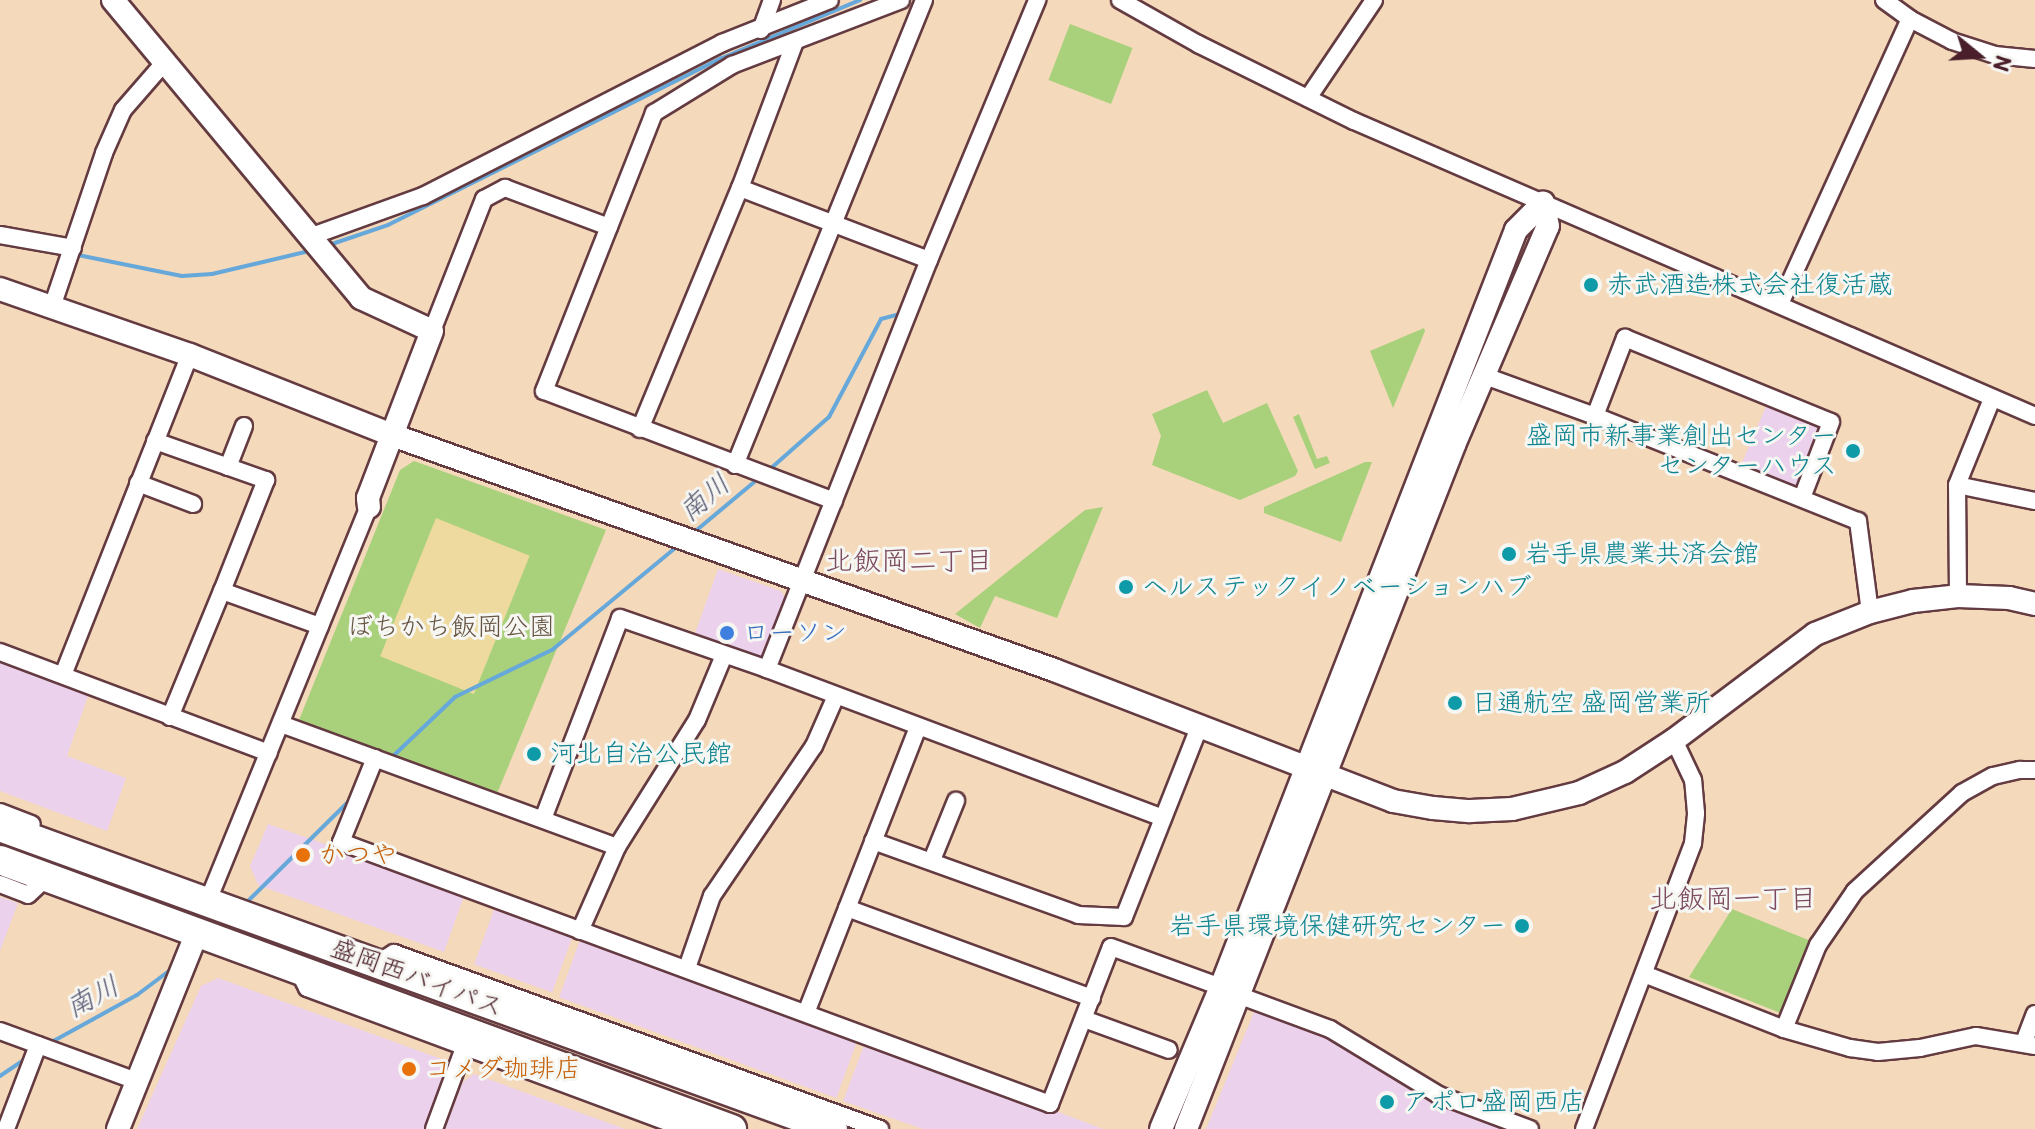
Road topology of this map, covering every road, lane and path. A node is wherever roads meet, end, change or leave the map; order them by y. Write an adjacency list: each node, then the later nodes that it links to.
1 (113, 0): 14 (street)
2 (772, 0): 11 (street)
3 (830, 0): 11 (street)
4 (901, 0): 12 (street)
5 (924, 0): 18 (street)
6 (1037, 0): 23 (street)
7 (1120, 0): 15 (street)
8 (1374, 0): 15 (street)
9 (1884, 0): 10 (street)
10 (1907, 11): 13 (street); 25 (street)
11 (761, 30): 21 (street)
12 (795, 42): 16 (street); 19 (street)
13 (2035, 59)
14 (163, 64): 21 (street); 22 (street)
15 (1308, 98): 17 (street)
16 (740, 188): 18 (street); 34 (street)
17 (1543, 203): 25 (street); 29 (street); 64 (street)
18 (834, 222): 23 (street); 37 (street)
19 (609, 227): 27 (street); 34 (street)
20 (0, 235): 22 (street)
21 (309, 237): 27 (street)
22 (72, 252): 26 (street)
23 (929, 260): 42 (street)
24 (0, 289): 26 (street)
25 (1780, 304): 30 (street)
26 (52, 307): 28 (street)
27 (432, 331): 35 (street)
28 (190, 355): 35 (street); 36 (street)
29 (1485, 376): 31 (street); 64 (street)
30 (1992, 399): 32 (street); 40 (street)
31 (1595, 416): 41 (street); 41 (street)
32 (2035, 416)
33 (244, 426): 38 (street)
34 (640, 429): 37 (street)
35 (392, 435): 45 (street); 46 (street)
36 (155, 441): 38 (street); 39 (street)
37 (735, 465): 42 (street)
38 (228, 467): 47 (street)
39 (138, 483): 44 (street); 55 (street)
40 (1957, 485): 43 (street); 48 (street)
41 (1802, 498): 50 (street)
42 (834, 501): 46 (street)
43 (2035, 501)
44 (193, 504)
45 (369, 507): 51 (street)
46 (800, 583): 54 (street); 59 (street)
47 (222, 591): 51 (street); 57 (street)
48 (1958, 596): 49 (street); 50 (street)
49 (2035, 604)
50 (1870, 612): 61 (street)
51 (320, 626): 58 (street)
52 (0, 652): 55 (street)
53 (724, 655): 54 (street); 69 (street); 72 (street)
54 (767, 669): 56 (street)
55 (63, 675): 57 (street)
56 (836, 696): 60 (street); 83 (street)
57 (170, 717): 62 (street)
58 (281, 724): 62 (street); 63 (street)
59 (1200, 725): 64 (street); 68 (street)
60 (918, 727): 68 (street); 71 (street)
61 (1674, 740): 64 (street); 85 (street)
62 (269, 753): 78 (street)
63 (375, 758): 69 (street); 80 (street)
64 (1316, 770): 86 (street)
65 (2035, 770): 91 (street)
66 (956, 801): 75 (street)
67 (0, 812): 73 (street)
68 (1163, 818): 75 (street)
69 (543, 819): 72 (street)
70 (0, 827): 73 (highway, 盛岡西バイパス)
71 (873, 841): 75 (street); 79 (street)
72 (617, 847): 80 (street)
73 (86, 858): 78 (highway, 盛岡西バイパス)
74 (0, 860): 76 (highway, 盛岡西バイパス)
75 (932, 860)
76 (47, 877): 77 (street); 81 (highway, 盛岡西バイパス)
77 (0, 884)
78 (207, 903): 82 (highway, 盛岡西バイパス)
79 (847, 908): 87 (street); 88 (street)
80 (580, 931): 83 (street)
81 (191, 947): 84 (highway, 盛岡西バイパス); 97 (street)
82 (377, 963): 103 (highway, 盛岡西バイパス); 104 (street)
83 (687, 968): 88 (street)
84 (297, 969): 95 (street); 102 (highway, 盛岡西バイパス)
85 (1644, 974): 91 (street); 108 (street)
86 (1229, 991): 87 (street); 105 (street); 106 (street); 107 (street)
87 (1092, 998): 90 (street)
88 (806, 1013): 90 (street)
89 (2035, 1014): 93 (street)
90 (1084, 1019): 96 (street)
91 (1784, 1029): 93 (street)
92 (0, 1031): 94 (street)
93 (2030, 1044)
94 (38, 1045): 97 (street); 98 (street)
95 (464, 1048): 100 (street); 101 (street)
96 (1169, 1050)
97 (137, 1081): 99 (street)
98 (6, 1129)
99 (118, 1129)
100 (434, 1129)
101 (687, 1129)
102 (732, 1129)
103 (833, 1129)
104 (880, 1129)
105 (1161, 1129)
106 (1186, 1129)
107 (1530, 1129)
108 (1584, 1129)

